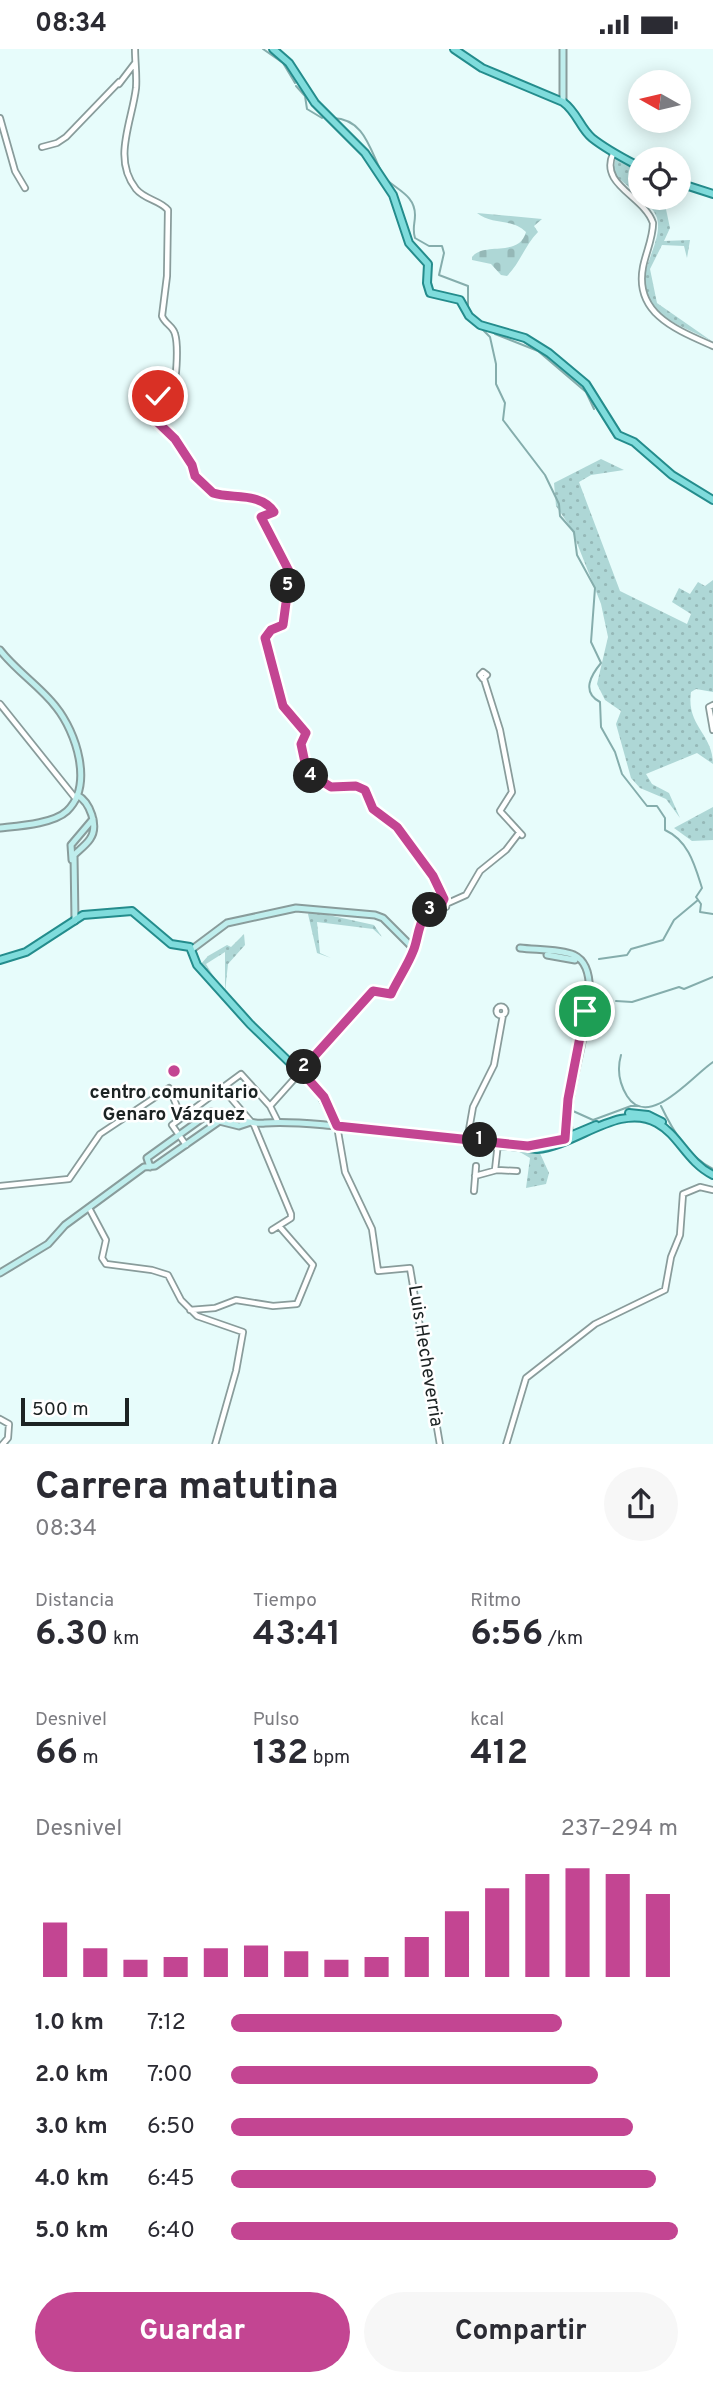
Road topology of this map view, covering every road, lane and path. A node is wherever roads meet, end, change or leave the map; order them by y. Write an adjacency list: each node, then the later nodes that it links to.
1 (135, 49): 5 (street)
2 (272, 49): 15 (main road)
3 (454, 49): 6 (main road)
4 (563, 49): 6 (main road)
5 (135, 63): 8 (street); 28 (street)
6 (563, 102): 9 (main road)
7 (0, 118): 12 (street)
8 (42, 146)
9 (614, 154): 10 (main road); 14 (street)
10 (628, 161)
11 (691, 187): 13 (main road)
12 (24, 188)
13 (711, 193)
14 (713, 346)
15 (713, 500)
16 (0, 650): 21 (main road)
17 (484, 679): 23 (street)
18 (0, 704): 21 (street)
19 (713, 705): 20 (street)
20 (713, 730)
21 (76, 797): 22 (main road); 24 (main road)
22 (93, 818): 27 (main road); 27 (main road)
23 (512, 826): 25 (street); 26 (street)
24 (0, 828)
25 (520, 834): 26 (street); 28 (street)
26 (512, 843): 28 (street)
27 (73, 856): 29 (main road)
28 (443, 905): 31 (street)
29 (75, 920): 30 (main road); 33 (main road)
30 (192, 948): 31 (main road); 35 (main road)
31 (414, 949): 35 (street)
32 (520, 949): 45 (main road)
33 (0, 962)
34 (501, 1015): 44 (street)
35 (301, 1071): 37 (street); 42 (main road)
36 (223, 1089): 37 (street); 38 (street); 40 (street)
37 (270, 1106): 41 (street)
38 (182, 1118): 43 (street); 51 (street)
39 (219, 1121): 40 (main road); 43 (main road); 47 (main road)
40 (251, 1121): 41 (main road); 54 (street)
41 (277, 1121): 42 (main road)
42 (337, 1126): 44 (main road); 61 (street, Luis Hecheverria)
43 (179, 1135): 47 (street); 49 (main road)
44 (466, 1139): 46 (main road)
45 (568, 1140): 46 (main road); 50 (main road)
46 (499, 1143): 48 (street)
47 (186, 1145): 49 (main road)
48 (477, 1166)
49 (150, 1167): 53 (main road)
50 (713, 1173)
51 (0, 1186)
52 (713, 1190): 62 (street)
53 (89, 1208): 56 (main road); 57 (street)
54 (279, 1226): 55 (street); 57 (street)
55 (272, 1230)
56 (0, 1273)
57 (190, 1310): 60 (street)
58 (0, 1419): 59 (street)
59 (2, 1444)
60 (215, 1444)
61 (440, 1444)
62 (506, 1444)

